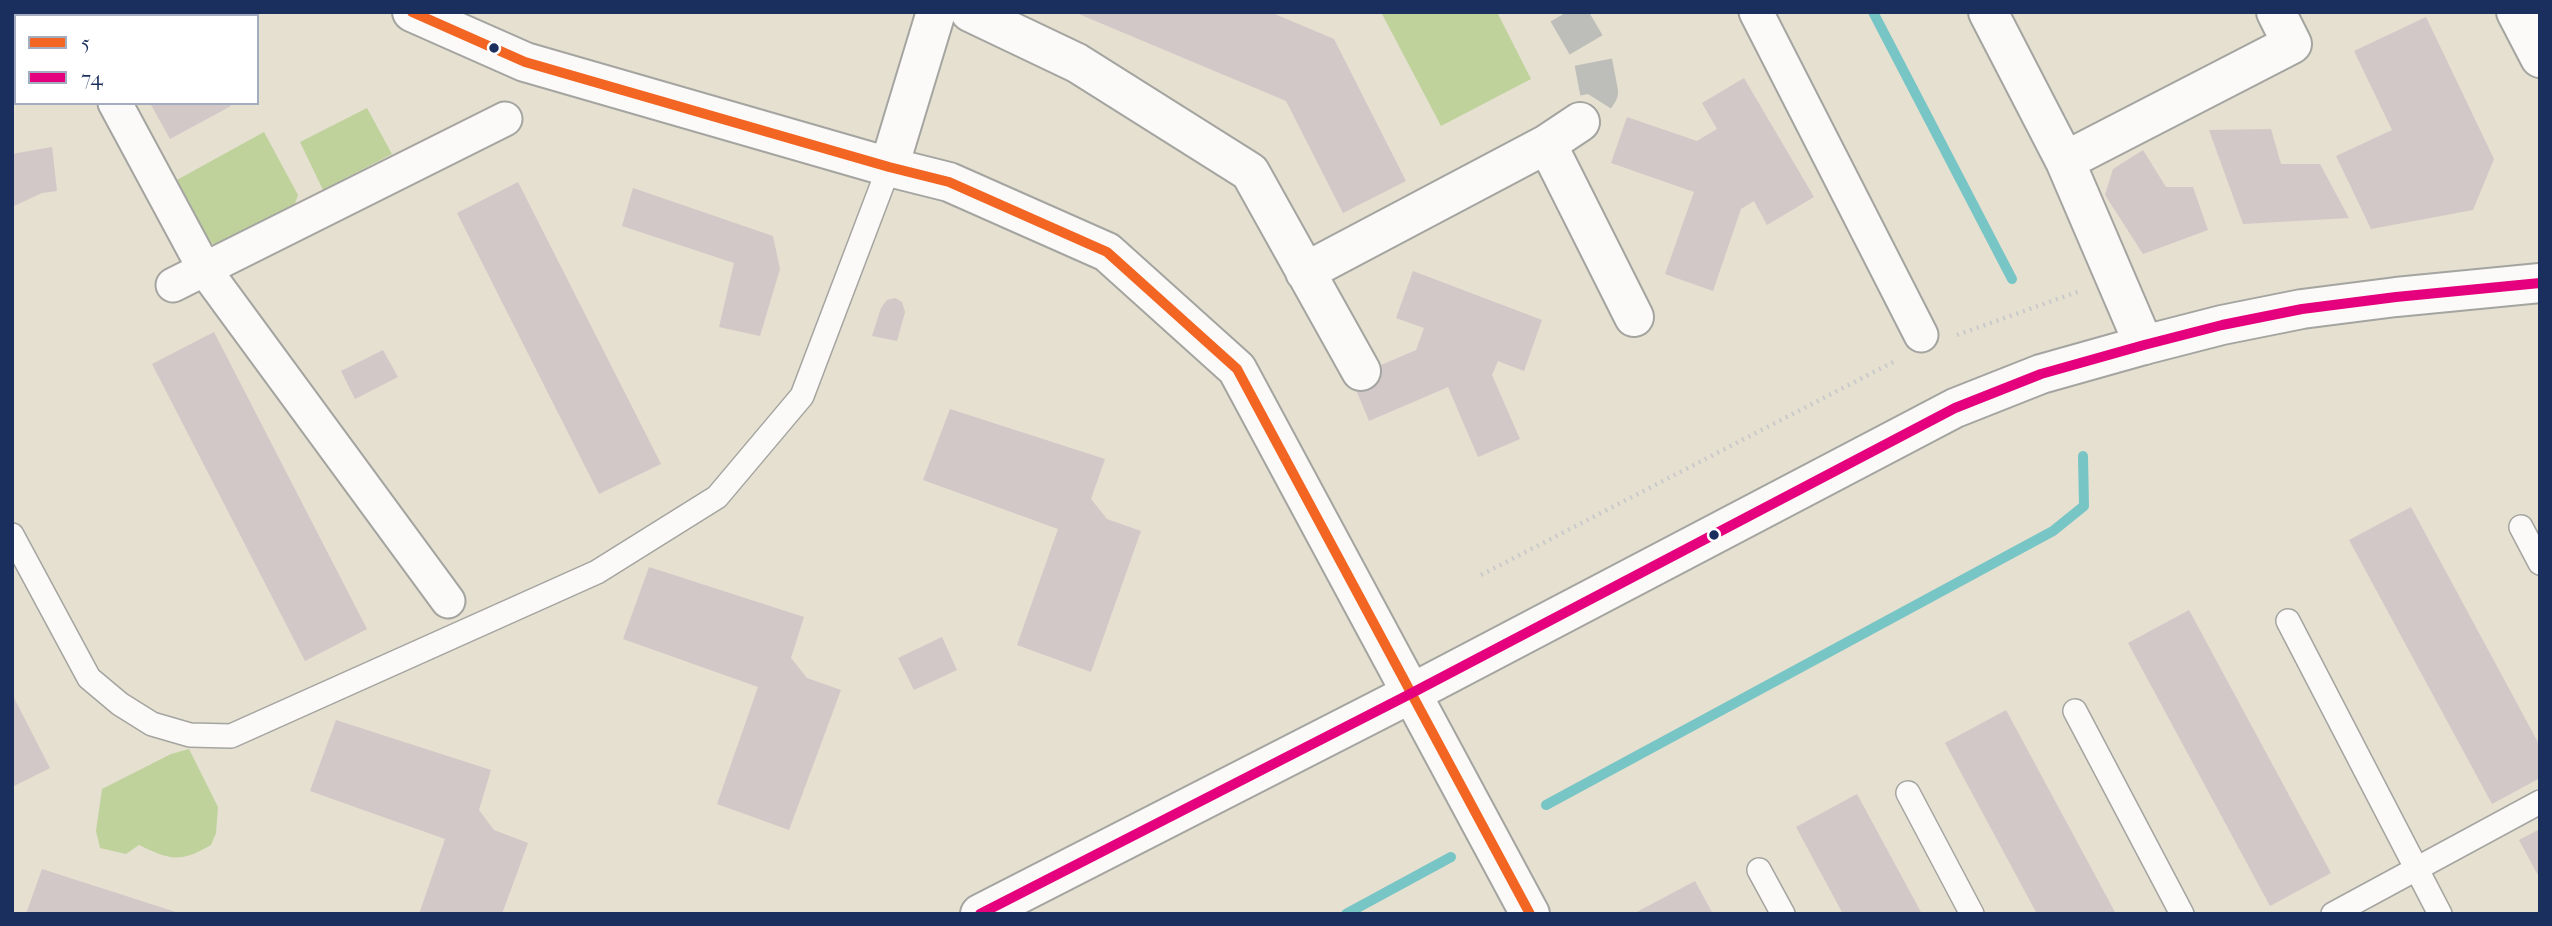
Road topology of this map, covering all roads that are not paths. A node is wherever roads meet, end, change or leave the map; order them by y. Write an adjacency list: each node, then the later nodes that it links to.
1 (412, 12): 14 (street)
2 (936, 12): 14 (street)
3 (970, 12): 16 (street)
4 (1756, 12): 20 (street)
5 (1988, 12): 13 (street)
6 (2276, 12): 13 (street)
7 (2516, 12): 8 (street)
8 (2540, 58)
9 (116, 105): 15 (street)
10 (505, 119): 15 (street)
11 (1580, 122): 12 (street)
12 (1547, 144): 16 (street); 19 (street)
13 (2065, 161): 21 (street)
14 (889, 167): 24 (lane); 28 (street)
15 (205, 270): 18 (street); 26 (street)
16 (1305, 272): 22 (street)
17 (2540, 282): 21 (street)
18 (173, 285)
19 (1634, 317)
20 (1923, 344)
21 (2144, 345): 28 (street)
22 (1361, 372)
23 (2521, 527): 25 (lane)
24 (12, 535)
25 (2540, 563)
26 (448, 601)
27 (2288, 621): 32 (lane)
28 (1410, 694): 34 (street); 35 (street)
29 (2075, 710): 38 (lane)
30 (1908, 793): 37 (lane)
31 (2540, 802): 32 (lane)
32 (2417, 869): 39 (lane); 40 (lane)
33 (1759, 870): 36 (lane)
34 (1528, 911)
35 (980, 914)
36 (1783, 914)
37 (1972, 914)
38 (2182, 914)
39 (2333, 914)
40 (2440, 914)

